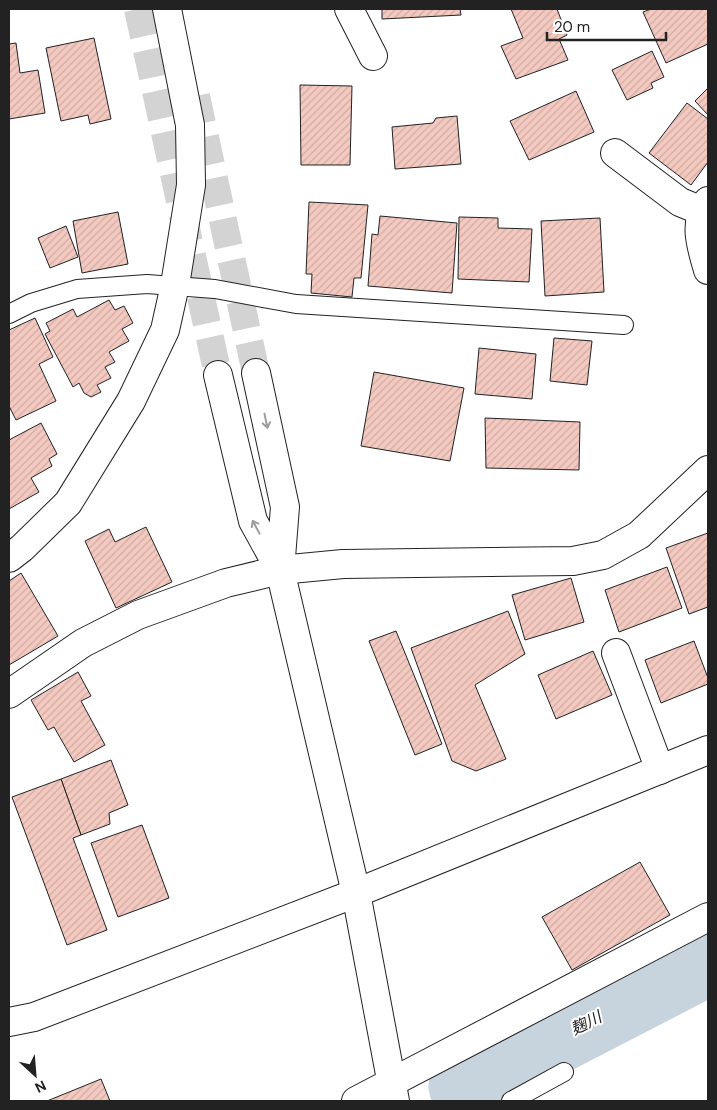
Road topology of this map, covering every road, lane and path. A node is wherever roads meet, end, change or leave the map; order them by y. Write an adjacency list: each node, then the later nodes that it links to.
1 (167, 9): 7 (street)
2 (349, 9): 3 (street)
3 (373, 56)
4 (615, 153): 5 (street)
5 (705, 206): 6 (street)
6 (708, 270)
7 (175, 285): 8 (lane); 9 (lane); 13 (street)
8 (9, 314)
9 (624, 325)
10 (256, 373): 14 (street, one-way to 14)
11 (218, 375): 14 (street, one-way to 11)
12 (708, 470): 14 (street)
13 (13, 548)
14 (280, 570): 16 (street); 19 (street)
15 (616, 654): 18 (street)
16 (9, 694)
17 (708, 750): 18 (street)
18 (660, 770): 19 (street)
19 (356, 893): 21 (street); 23 (street)
20 (708, 918): 23 (street)
21 (9, 1022)
22 (564, 1072): 25 (lane)
23 (393, 1092): 24 (street)
24 (356, 1101)
25 (511, 1101)

